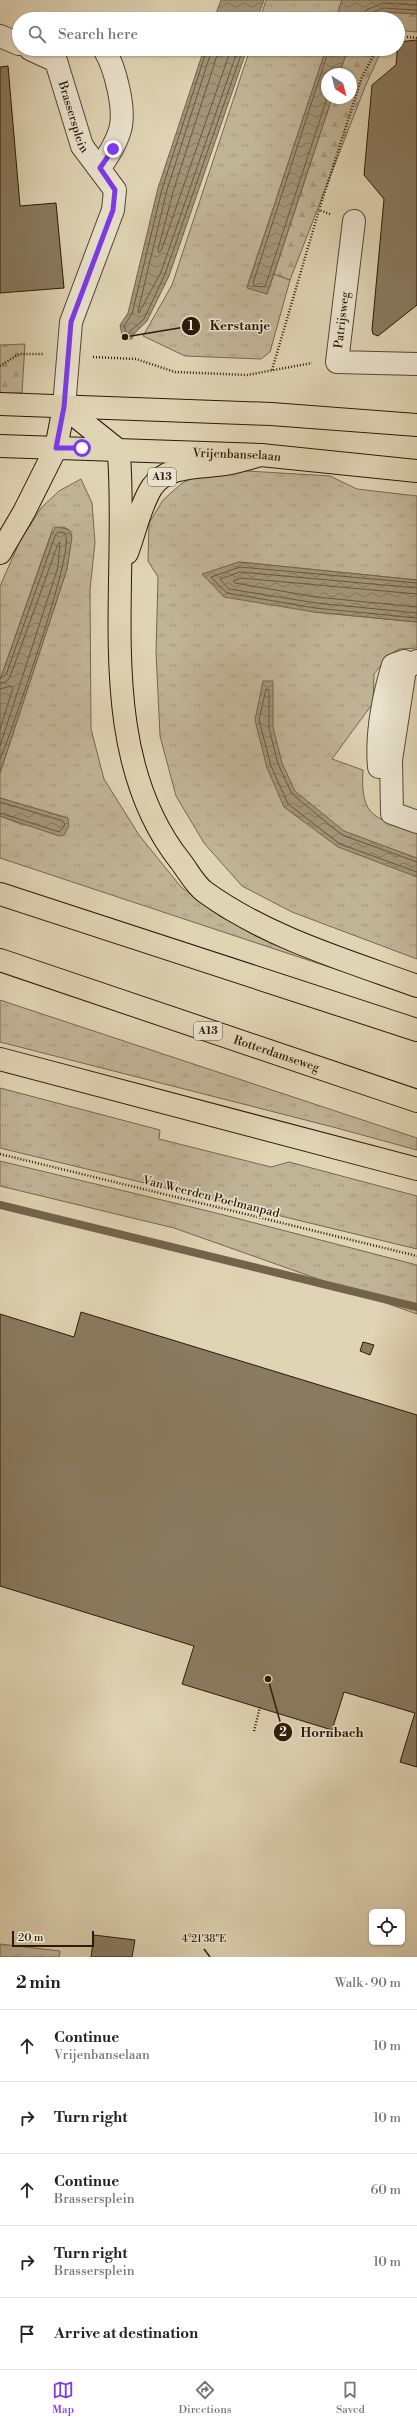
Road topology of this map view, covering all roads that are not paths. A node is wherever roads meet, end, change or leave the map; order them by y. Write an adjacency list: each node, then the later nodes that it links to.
1 (0, 36): 2 (street)
2 (12, 41)
3 (60, 56): 5 (street, Brassersplein)
4 (107, 56): 5 (street, Brassersplein)
5 (100, 168): 9 (street, Brassersplein)
6 (354, 221): 7 (street, Patrijsweg)
7 (417, 364)
8 (0, 404): 9 (main road)
9 (64, 407): 10 (main road); 12 (main road); 13 (main road)
10 (417, 425)
11 (0, 446): 12 (main road, Vrijenbanselaan)
12 (56, 448): 13 (main road, Vrijenbanselaan); 16 (main road)
13 (118, 450): 14 (main road, Vrijenbanselaan); 17 (main road, A13)
14 (261, 455): 15 (main road, Vrijenbanselaan); 17 (main road, A13)
15 (417, 471)
16 (0, 553)
17 (121, 569): 24 (main road, A13)
18 (417, 658): 20 (street)
19 (417, 662): 20 (street)
20 (392, 814): 21 (street)
21 (417, 822)
22 (0, 894): 25 (main road)
23 (0, 960): 27 (main road, Rotterdamseweg / A13)
24 (417, 986)
25 (417, 1030)
26 (0, 1059): 28 (main road)
27 (417, 1101)
28 (417, 1169)

